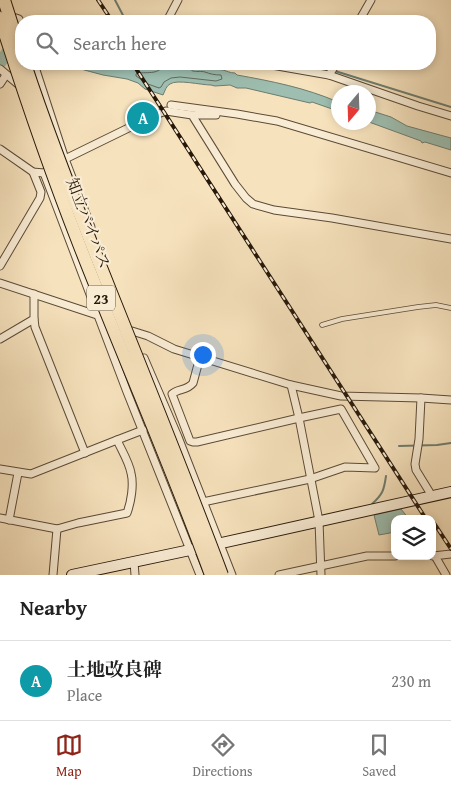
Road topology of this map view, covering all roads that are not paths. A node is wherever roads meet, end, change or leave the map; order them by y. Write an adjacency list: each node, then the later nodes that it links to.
1 (4, 0): 9 (highway, bridge)
2 (178, 0): 5 (street)
3 (371, 0): 6 (street)
4 (0, 12): 8 (street)
5 (170, 15)
6 (362, 15)
7 (0, 18): 10 (highway, 知立バイパス / 23, bridge)
8 (15, 20)
9 (15, 34)
10 (15, 64)
11 (0, 69): 17 (street)
12 (17, 70): 72 (highway, 知立バイパス / 23, bridge)
13 (27, 70): 73 (highway, 知立バイパス / 23, bridge)
14 (36, 70): 20 (street)
15 (300, 70): 18 (street)
16 (332, 70): 18 (street)
17 (6, 75): 19 (street); 20 (street)
18 (329, 75): 24 (street)
19 (0, 84)
20 (43, 92): 26 (street)
21 (171, 105): 22 (street)
22 (237, 114): 23 (street); 29 (street)
23 (192, 116): 26 (street); 30 (street)
24 (451, 116)
25 (0, 149): 27 (street)
26 (65, 159): 28 (street); 35 (street)
27 (33, 172): 28 (street); 31 (street)
28 (44, 173): 36 (street)
29 (451, 173)
30 (451, 239)
31 (0, 266)
32 (0, 282): 33 (street)
33 (34, 294): 36 (street); 37 (street)
34 (451, 308): 38 (lane)
35 (124, 310): 36 (street); 39 (street)
36 (97, 314): 40 (street)
37 (34, 319): 41 (street); 49 (street)
38 (322, 325)
39 (132, 331): 40 (street); 42 (street); 55 (street)
40 (106, 335): 47 (street)
41 (0, 339)
42 (200, 357): 43 (street); 46 (street)
43 (291, 385): 44 (street); 46 (street)
44 (421, 398): 45 (street); 54 (street)
45 (451, 400)
46 (299, 418): 52 (street); 52 (street)
47 (143, 430): 48 (street); 61 (street)
48 (117, 440): 49 (street); 59 (street)
49 (85, 453): 51 (street)
50 (0, 469): 51 (street)
51 (18, 473): 57 (street)
52 (310, 479): 55 (street); 58 (street)
53 (451, 492): 54 (street)
54 (432, 496): 58 (street)
55 (203, 502): 60 (street)
56 (0, 518): 57 (street)
57 (9, 520): 59 (street)
58 (319, 521): 60 (street); 67 (street)
59 (56, 528): 68 (street)
60 (220, 544): 61 (street); 74 (street)
61 (190, 550): 66 (street); 71 (street)
62 (451, 554): 64 (street)
63 (391, 556): 67 (street)
64 (436, 556)
65 (436, 559): 77 (street)
66 (134, 562): 69 (street); 70 (street)
67 (320, 566): 75 (street); 76 (street)
68 (53, 575)
69 (72, 575)
70 (135, 575)
71 (200, 575)
72 (211, 575)
73 (222, 575)
74 (232, 575)
75 (279, 575)
76 (321, 575)
77 (446, 575)

